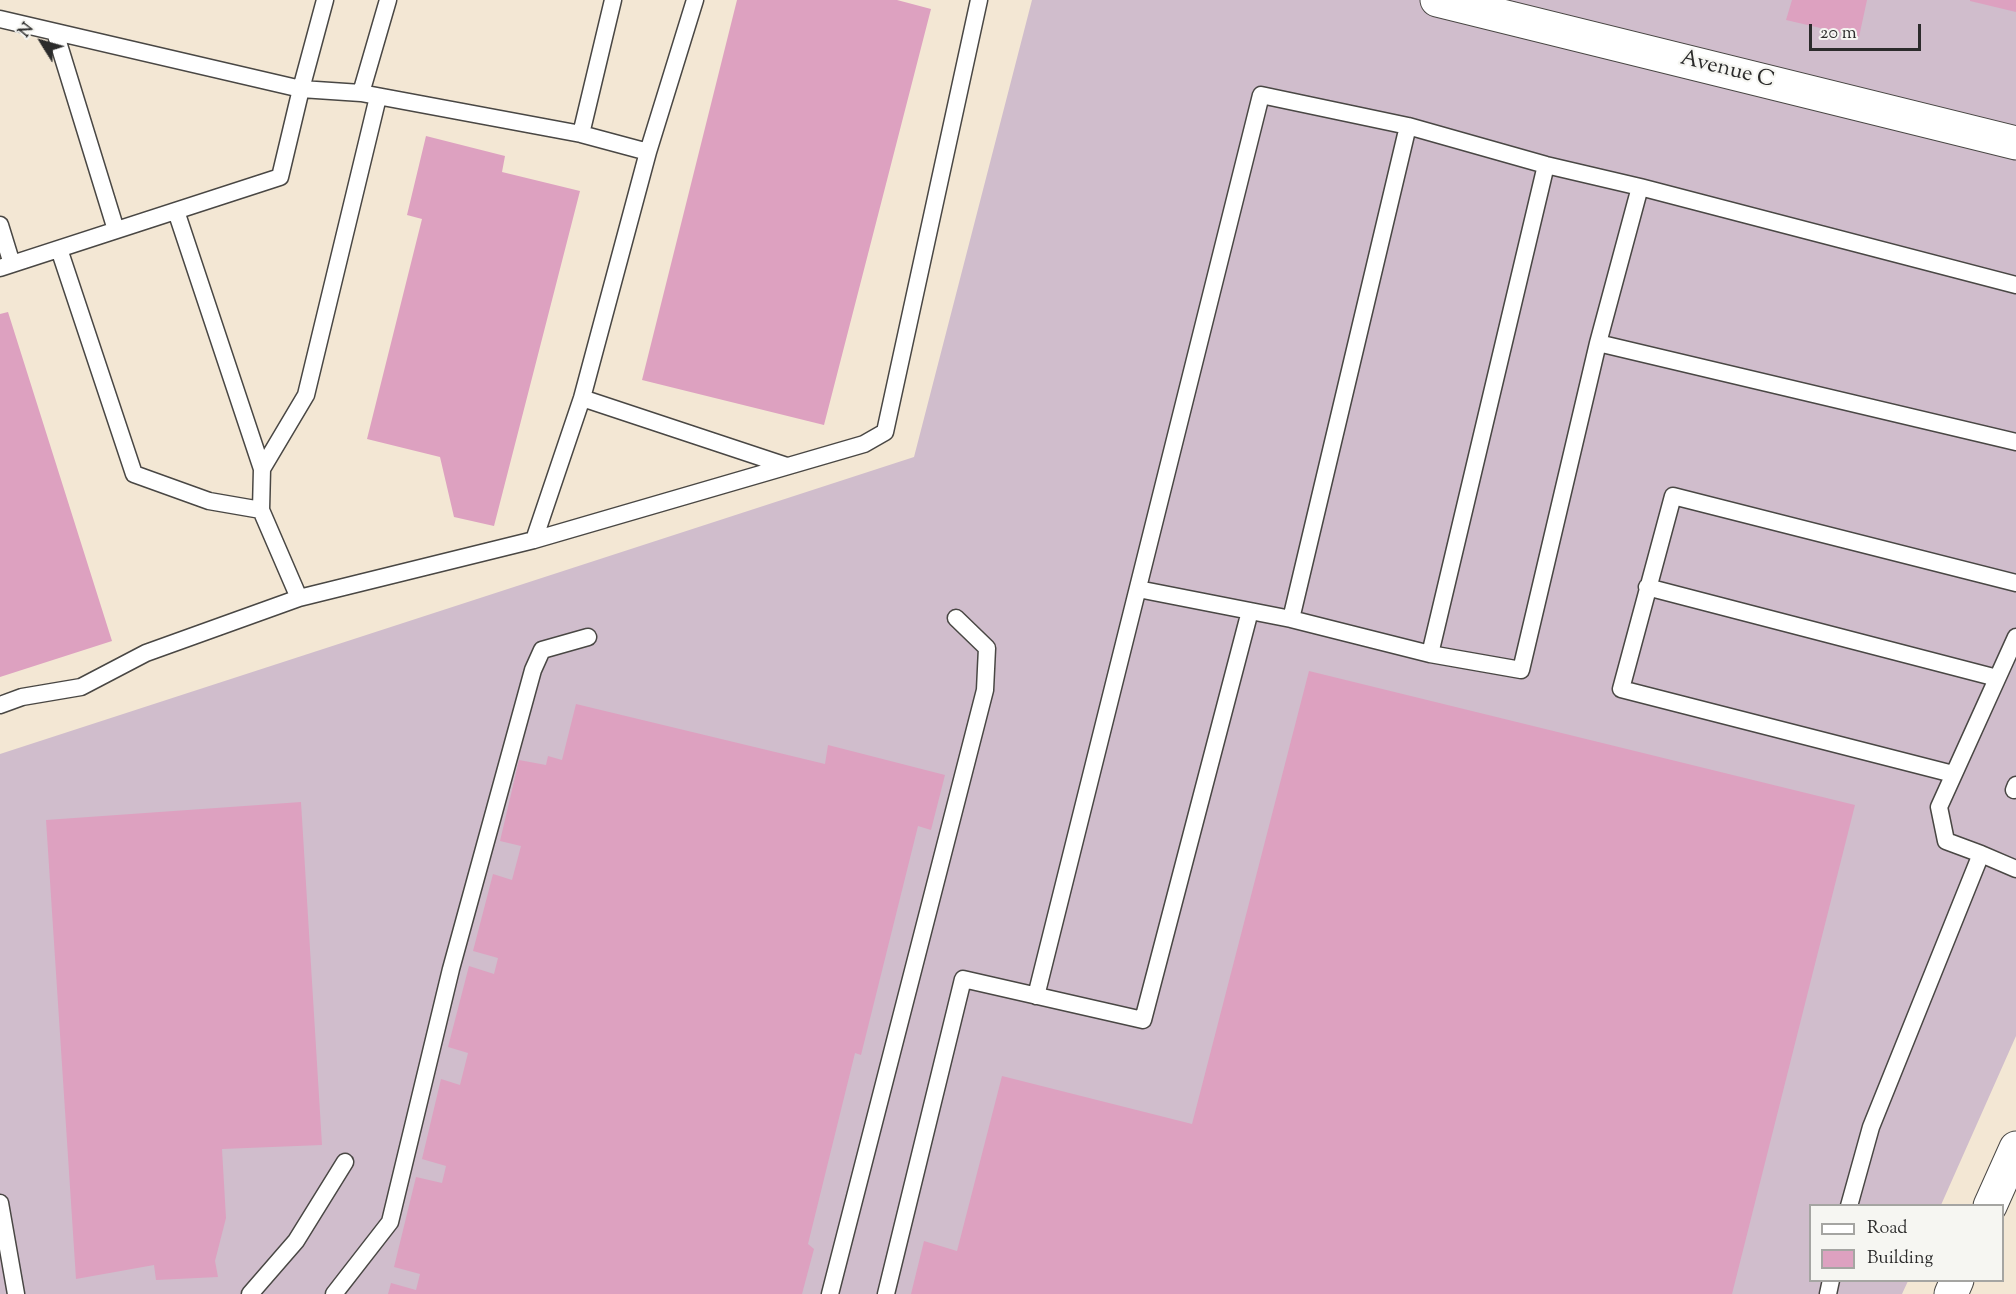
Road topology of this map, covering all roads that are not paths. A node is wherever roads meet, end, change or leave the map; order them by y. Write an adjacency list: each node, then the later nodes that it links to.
1 (325, 0): 9 (lane)
2 (388, 0): 10 (lane)
3 (613, 0): 13 (lane)
4 (695, 0): 15 (lane)
5 (979, 0): 27 (lane)
6 (1442, 1): 14 (street, Avenue C)
7 (0, 19): 8 (lane)
8 (55, 32): 9 (lane); 20 (lane)
9 (301, 89): 10 (lane); 18 (lane)
10 (361, 93): 11 (lane)
11 (378, 97): 13 (lane); 28 (lane)
12 (1408, 126): 16 (lane); 33 (lane); 37 (lane)
13 (581, 134): 15 (lane)
14 (2016, 143)
15 (648, 152): 25 (lane)
16 (1546, 165): 17 (lane); 40 (lane)
17 (1640, 188): 23 (lane); 24 (lane)
18 (176, 211): 20 (lane); 28 (lane)
19 (0, 225): 22 (lane)
20 (117, 230): 21 (lane)
21 (59, 249): 22 (lane); 29 (lane)
22 (6, 266)
23 (2016, 285)
24 (1598, 343): 26 (lane); 40 (lane)
25 (582, 398): 27 (lane); 30 (lane)
26 (2016, 442)
27 (787, 466): 30 (lane)
28 (262, 469): 29 (lane)
29 (261, 510): 34 (lane)
30 (534, 540): 34 (lane)
31 (2016, 583): 32 (lane)
32 (1647, 587): 41 (lane); 43 (lane)
33 (1138, 589): 35 (lane); 46 (lane)
34 (299, 598): 42 (lane)
35 (1250, 611): 37 (lane); 46 (lane)
36 (956, 618): 55 (lane)
37 (1291, 619): 40 (lane)
38 (588, 637): 54 (lane)
39 (2016, 637): 41 (lane)
40 (1430, 654)
41 (1997, 678): 43 (lane)
42 (0, 705)
43 (1953, 774): 44 (lane)
44 (1981, 854): 45 (lane); 50 (lane)
45 (2016, 869)
46 (1036, 996): 56 (lane)
47 (2016, 1148): 51 (street)
48 (345, 1162): 53 (lane)
49 (0, 1203): 52 (lane)
50 (1850, 1204)
51 (1991, 1204)
52 (16, 1294)
53 (250, 1294)
54 (334, 1294)
55 (830, 1294)
56 (886, 1294)

